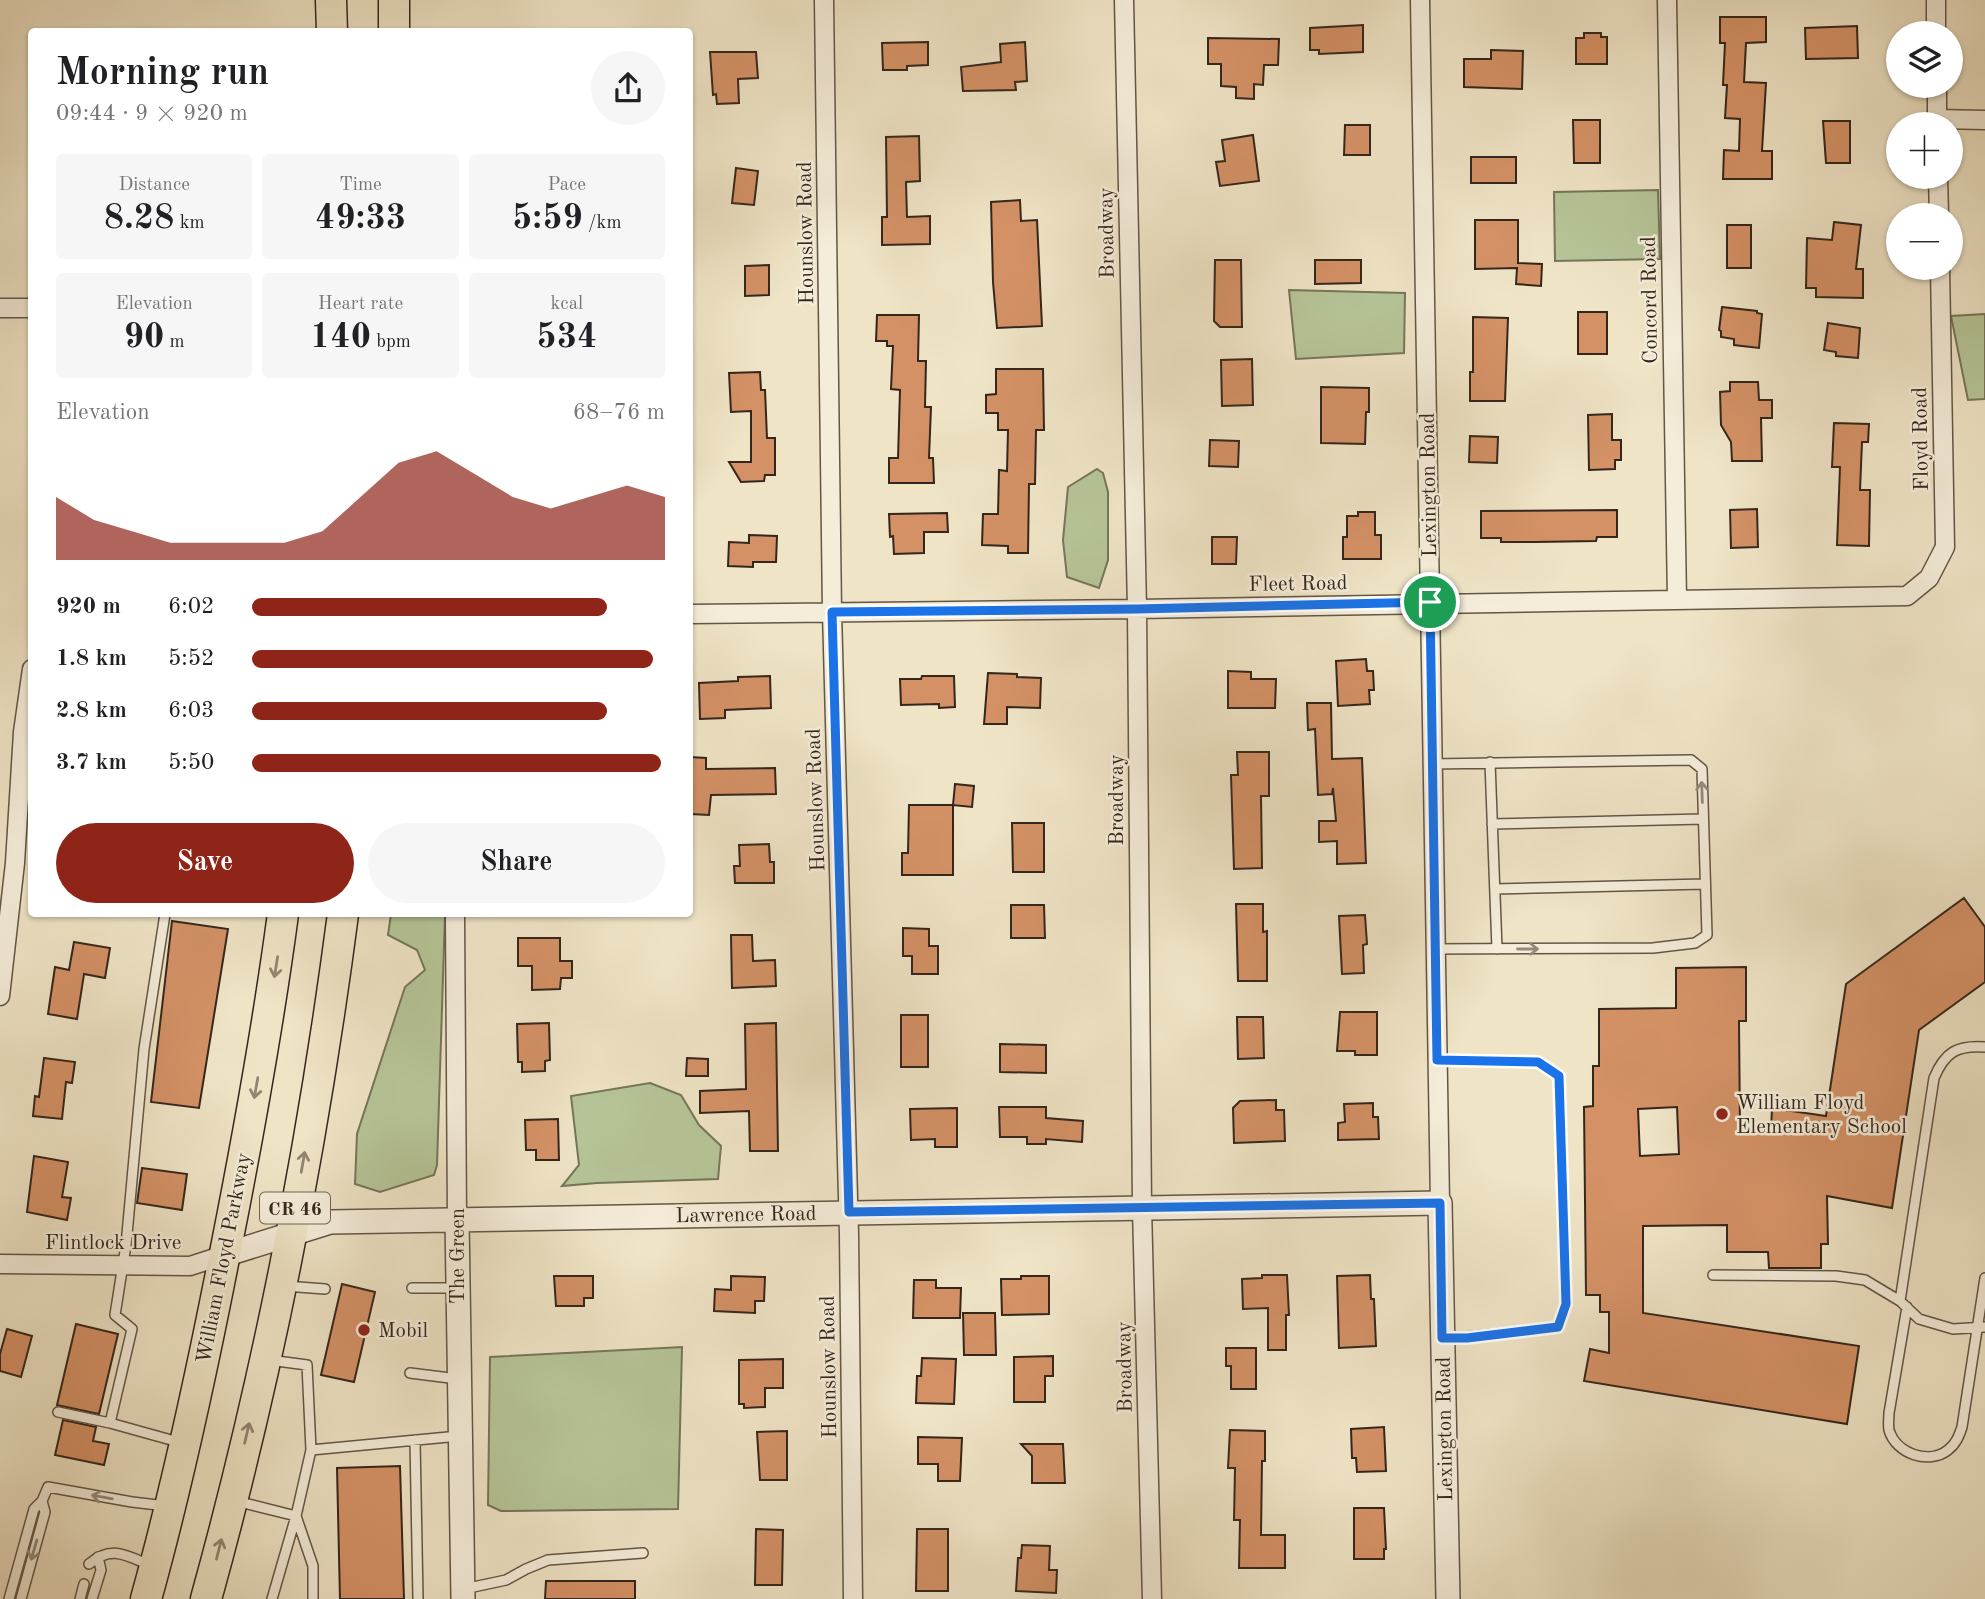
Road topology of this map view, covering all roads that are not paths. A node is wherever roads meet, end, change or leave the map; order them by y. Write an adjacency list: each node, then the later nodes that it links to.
1 (331, 0): 9 (highway)
2 (394, 0): 10 (highway)
3 (824, 0): 20 (street, Hounslow Road)
4 (1124, 0): 19 (street, Broadway)
5 (1420, 0): 18 (street, Lexington Road)
6 (1667, 0): 17 (street, Concord Road)
7 (1936, 0): 8 (street)
8 (1936, 21)
9 (332, 28)
10 (394, 28)
11 (1985, 120): 12 (street)
12 (1963, 121)
13 (1940, 280): 16 (street, Floyd Road)
14 (0, 308): 15 (street)
15 (28, 308)
16 (1908, 596): 17 (street, Fleet Road)
17 (1676, 600): 18 (street, Fleet Road)
18 (1430, 602): 19 (street, Fleet Road); 24 (street, Lexington Road)
19 (1137, 609): 20 (street, Fleet Road); 39 (street, Broadway)
20 (832, 612): 21 (street, Fleet Road); 40 (street, Hounslow Road)
21 (693, 614)
22 (28, 697): 35 (street)
23 (1490, 762): 24 (lane); 25 (lane, one-way to 23); 26 (lane)
24 (1432, 764): 33 (street, Lexington Road)
25 (1703, 819): 26 (lane); 27 (lane)
26 (1492, 824): 28 (lane)
27 (1705, 884): 28 (lane); 34 (lane, one-way to 27)
28 (1495, 889): 34 (lane)
29 (165, 917): 45 (lane)
30 (283, 917): 43 (highway, William Floyd Parkway / CR 46, one-way to 43)
31 (343, 917): 42 (highway, CR 46, one-way to 31)
32 (455, 917): 41 (street, The Green)
33 (1435, 949): 34 (lane); 37 (street, Lexington Road)
34 (1497, 949)
35 (0, 996)
36 (1985, 1047): 52 (lane)
37 (1437, 1060): 38 (street, Lexington Road); 54 (lane)
38 (1440, 1203): 39 (street, Lawrence Road); 54 (street, Lexington Road)
39 (1142, 1208): 40 (street, Lawrence Road); 84 (street, Broadway)
40 (849, 1212): 41 (street, Lawrence Road); 83 (street, Hounslow Road)
41 (457, 1220): 42 (street, Lawrence Road); 50 (street, The Green)
42 (290, 1234): 43 (street, Lawrence Road); 48 (highway, CR 46)
43 (224, 1255): 45 (street, Flintlock Drive); 62 (highway, William Floyd Parkway / CR 46)
44 (0, 1264): 45 (street, Flintlock Drive)
45 (124, 1266): 59 (lane)
46 (1713, 1275): 52 (lane)
47 (1985, 1278): 53 (lane)
48 (280, 1286): 51 (lane); 55 (highway, CR 46)
49 (412, 1288): 50 (lane)
50 (458, 1288): 57 (street, The Green)
51 (325, 1289)
52 (1903, 1304): 53 (lane); 53 (lane)
53 (1981, 1327)
54 (1442, 1338): 85 (street, Lexington Road)
55 (264, 1359): 63 (lane); 64 (highway, CR 46, one-way to 55)
56 (410, 1373): 57 (lane)
57 (458, 1379): 60 (street, The Green)
58 (58, 1412): 59 (lane)
59 (110, 1423): 62 (lane)
60 (459, 1436): 61 (lane); 73 (street, The Green)
61 (415, 1440): 63 (lane); 82 (lane)
62 (185, 1444): 66 (highway, William Floyd Parkway / CR 46)
63 (311, 1450): 67 (lane)
64 (231, 1500): 67 (lane); 79 (highway, CR 46, one-way to 64)
65 (41, 1501): 66 (lane, one-way to 65); 74 (lane); 75 (lane, one-way to 75)
66 (169, 1506): 71 (highway, William Floyd Parkway / CR 46)
67 (296, 1516): 80 (lane); 81 (lane)
68 (643, 1553): 73 (lane)
69 (98, 1556): 70 (lane); 71 (lane); 77 (lane)
70 (89, 1564)
71 (154, 1566): 78 (highway, William Floyd Parkway / CR 46)
72 (84, 1584): 76 (lane)
73 (463, 1594)
74 (9, 1599)
75 (21, 1599)
76 (80, 1599)
77 (92, 1599)
78 (145, 1599)
79 (206, 1599)
80 (272, 1599)
81 (313, 1599)
82 (418, 1599)
83 (853, 1599)
84 (1152, 1599)
85 (1448, 1599)

